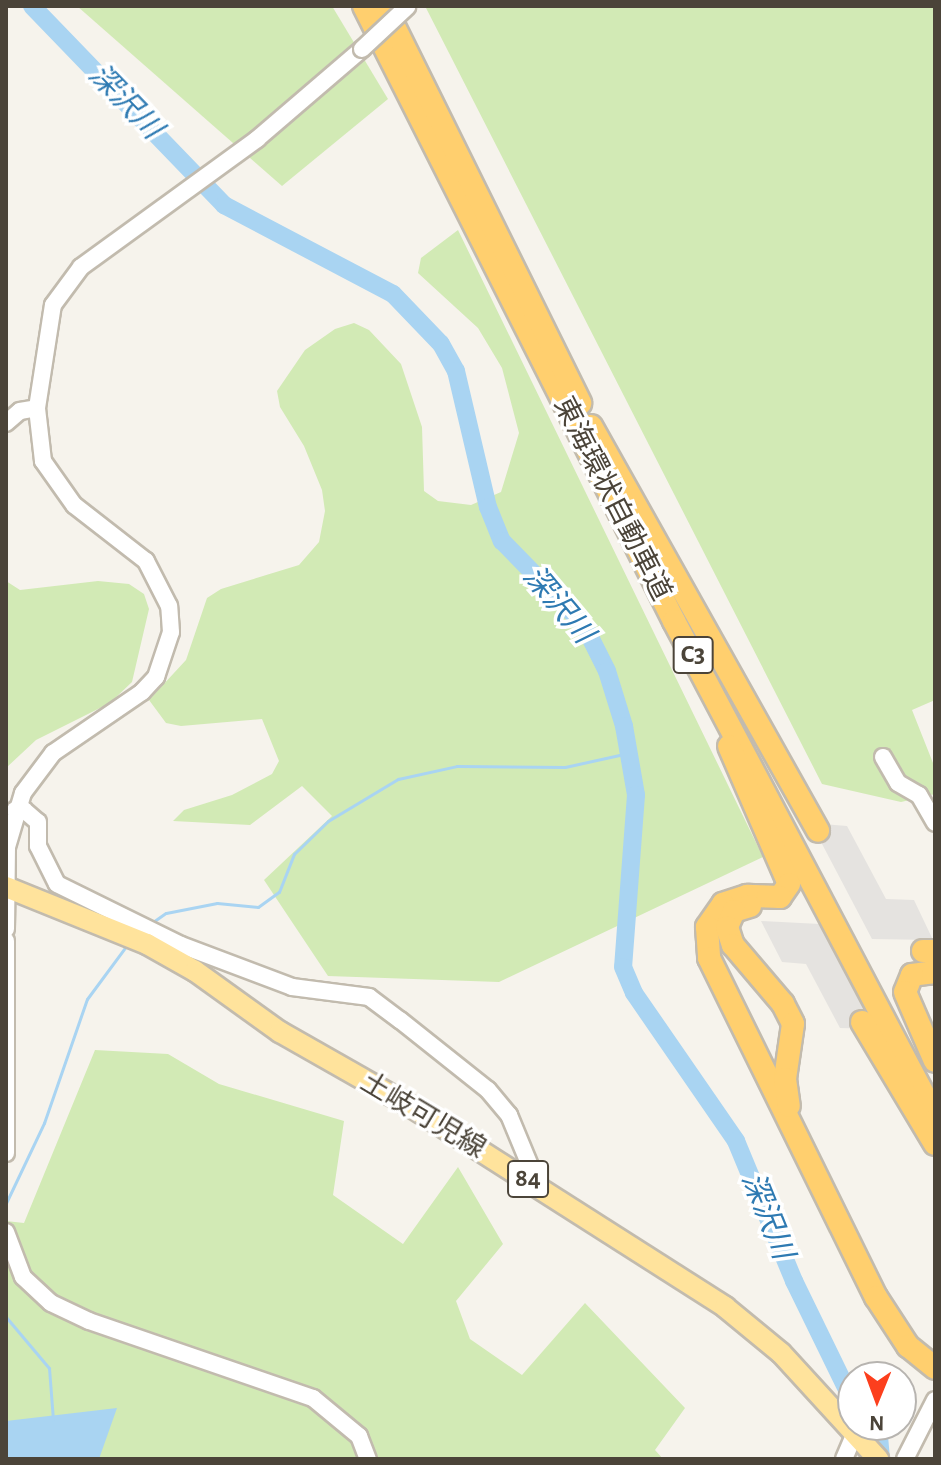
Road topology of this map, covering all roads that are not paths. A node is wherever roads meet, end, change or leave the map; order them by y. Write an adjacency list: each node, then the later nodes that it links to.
1 (364, 6): 7 (highway, 東海環状自動車道 / C3)
2 (384, 6): 6 (highway, 東海環状自動車道 / C3)
3 (408, 6): 4 (street, bridge)
4 (37, 408): 5 (street); 9 (street)
5 (6, 423)
6 (591, 426): 11 (highway); 22 (highway, 東海環状自動車道 / C3)
7 (674, 621): 23 (highway, 東海環状自動車道 / C3); 25 (highway)
8 (883, 757): 10 (street)
9 (15, 810): 12 (street); 14 (street)
10 (935, 823)
11 (818, 831)
12 (7, 888): 14 (main road, 土岐可児線 / 84); 15 (street)
13 (773, 912): 25 (highway)
14 (119, 924): 16 (main road, 土岐可児線 / 84)
15 (6, 929)
16 (149, 938): 27 (main road, 土岐可児線 / 84); 27 (street)
17 (6, 941): 21 (street)
18 (935, 972): 20 (highway)
19 (862, 1022): 24 (highway)
20 (935, 1061)
21 (7, 1071): 26 (street)
22 (935, 1102)
23 (935, 1116)
24 (935, 1144)
25 (806, 1148): 29 (highway)
26 (6, 1153)
27 (538, 1185): 31 (main road, 土岐可児線 / 84)
28 (6, 1232): 34 (street)
29 (935, 1368)
30 (935, 1400): 35 (street)
31 (837, 1418)
32 (859, 1441): 33 (main road, 土岐可児線 / 84)
33 (877, 1458)
34 (368, 1459)
35 (905, 1459)

